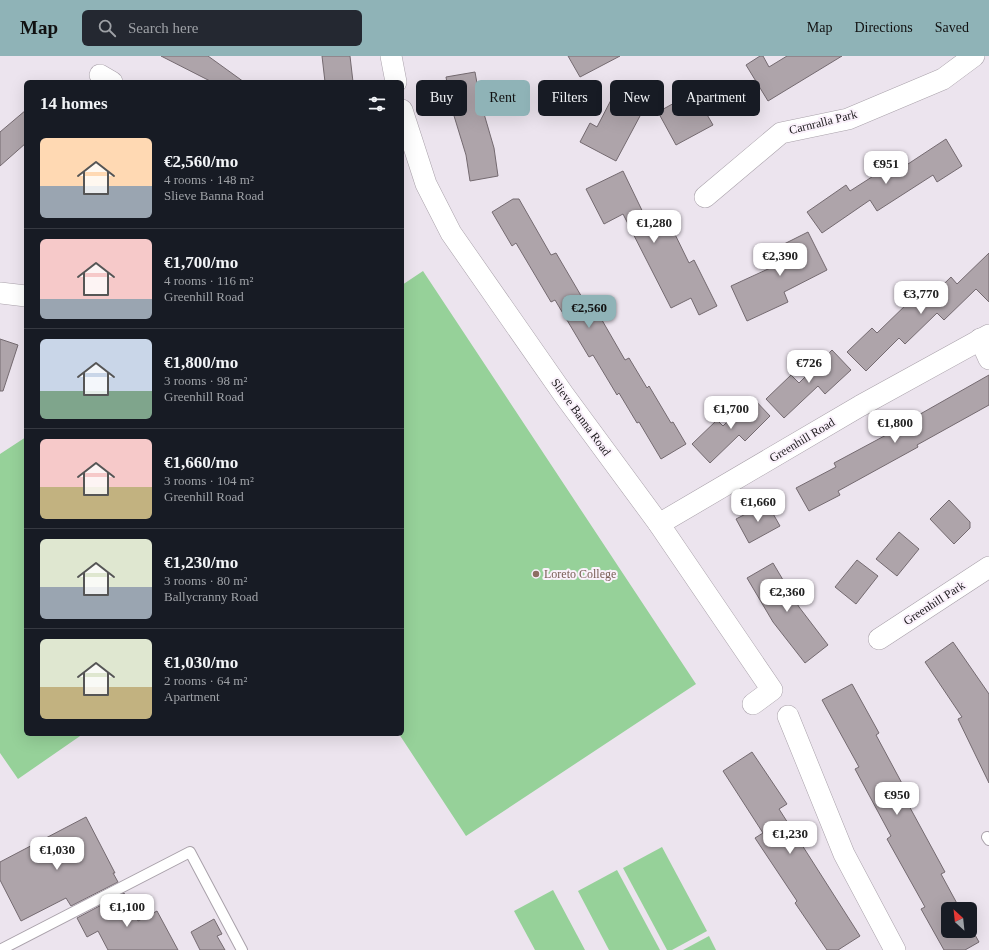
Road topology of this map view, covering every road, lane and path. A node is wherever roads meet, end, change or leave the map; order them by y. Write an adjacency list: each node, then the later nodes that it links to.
1 (391, 56): 3 (street)
2 (974, 56): 6 (street, Carnralla Park)
3 (396, 80)
4 (404, 124): 5 (street, Slieve Banna Road)
5 (406, 137): 11 (street, Slieve Banna Road)
6 (705, 197)
7 (0, 293): 8 (street)
8 (24, 296)
9 (984, 337): 10 (street); 11 (street, Greenhill Road)
10 (989, 359)
11 (659, 524): 14 (street, Slieve Banna Road)
12 (989, 567): 13 (street, Greenhill Park)
13 (879, 639)
14 (753, 704)
15 (788, 716): 18 (street)
16 (0, 950): 17 (lane)
17 (242, 950)
18 (895, 950)

